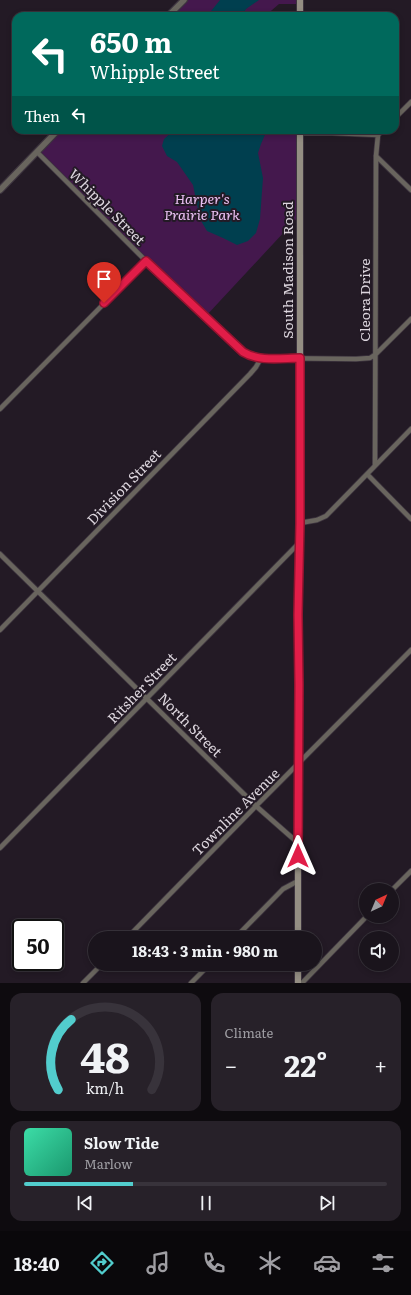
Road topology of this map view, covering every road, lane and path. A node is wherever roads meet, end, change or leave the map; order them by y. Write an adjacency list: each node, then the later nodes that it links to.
1 (184, 0): 3 (street)
2 (300, 0): 4 (main road)
3 (172, 12)
4 (300, 12)
5 (411, 102): 6 (street)
6 (399, 114)
7 (54, 134): 11 (street)
8 (300, 134): 19 (main road, South Madison Road)
9 (347, 134): 10 (street)
10 (378, 136): 12 (street, Cleora Drive)
11 (37, 152): 13 (street); 15 (street, Whipple Street)
12 (376, 156): 14 (street); 17 (street, Cleora Drive)
13 (0, 190)
14 (411, 190)
15 (146, 261): 18 (street, Whipple Street); 20 (street)
16 (411, 319): 17 (street)
17 (376, 354): 19 (street, Whipple Street); 22 (street, Cleora Drive)
18 (261, 358): 19 (street, Whipple Street); 28 (street, Division Street)
19 (300, 358): 25 (main road, South Madison Road)
20 (0, 409)
21 (411, 429): 22 (street)
22 (376, 465): 23 (street)
23 (366, 474): 24 (street); 25 (street)
24 (411, 519)
25 (300, 523): 26 (main road, South Madison Road)
26 (299, 543): 31 (street, Ritsher Street); 32 (main road, South Madison Road)
27 (0, 554): 28 (street, North Street)
28 (38, 591): 29 (street, Division Street); 31 (street, North Street)
29 (0, 630)
30 (411, 650): 32 (street, Townline Avenue)
31 (148, 698): 33 (street, North Street); 35 (street, Ritsher Street)
32 (298, 764): 33 (street, Townline Avenue); 34 (main road, South Madison Road)
33 (256, 806): 34 (street, North Street); 40 (street, Townline Avenue)
34 (298, 843): 37 (main road, South Madison Road)
35 (0, 848)
36 (411, 871): 38 (street)
37 (298, 881): 41 (street); 42 (main road, South Madison Road)
38 (399, 883)
39 (360, 923): 49 (street)
40 (134, 931)
41 (242, 931)
42 (298, 931)
43 (95, 971): 46 (street)
44 (203, 971): 47 (street)
45 (298, 971): 48 (main road)
46 (83, 983)
47 (191, 983)
48 (298, 983)
49 (302, 983)

